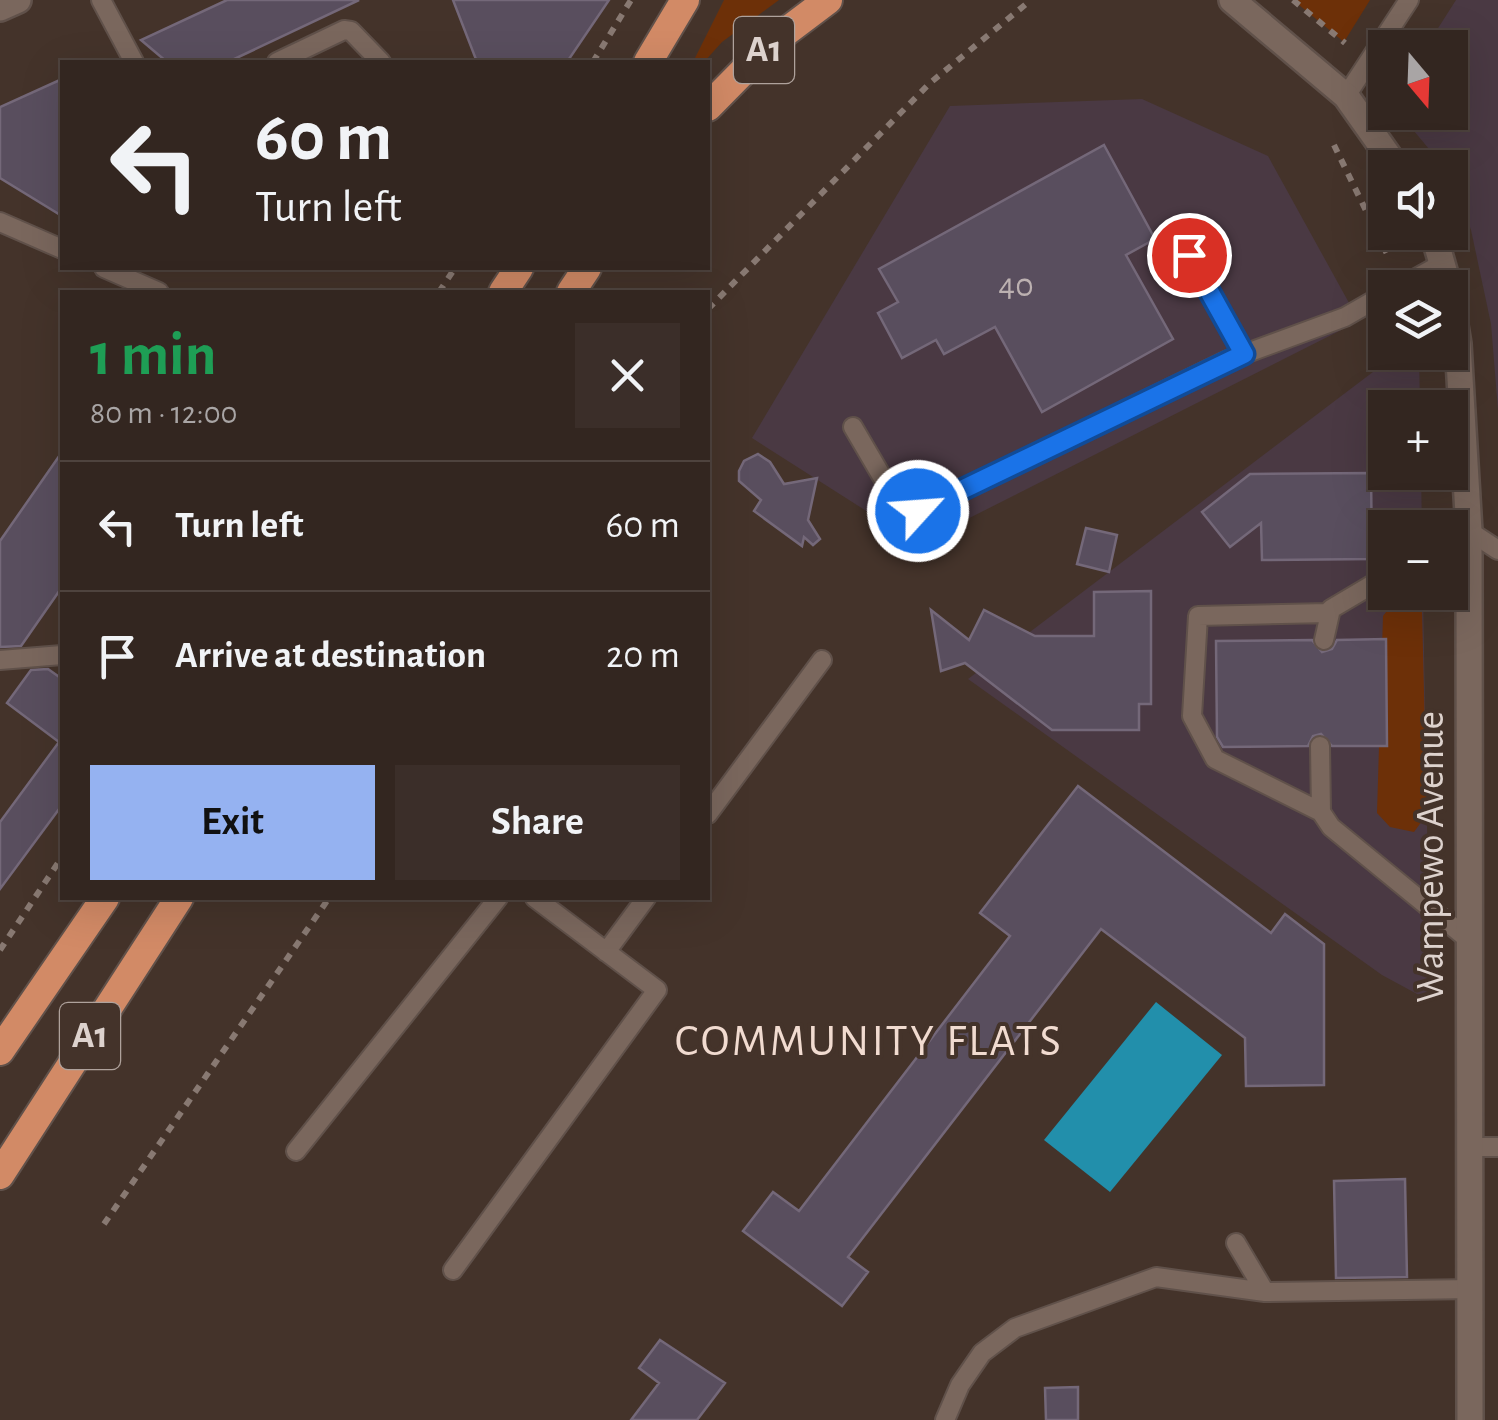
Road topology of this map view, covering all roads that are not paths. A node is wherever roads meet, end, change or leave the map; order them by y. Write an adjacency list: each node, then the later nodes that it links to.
1 (18, 0): 7 (street)
2 (101, 0): 8 (lane)
3 (686, 0): 11 (highway, A1)
4 (828, 0): 13 (highway, A1)
5 (1232, 0): 12 (street)
6 (1409, 0): 12 (lane)
7 (0, 8)
8 (133, 60)
9 (281, 60): 10 (lane)
10 (379, 60)
11 (649, 60)
12 (1346, 96): 14 (street)
13 (710, 105)
14 (1384, 150)
15 (0, 222): 16 (lane)
16 (60, 248)
17 (1189, 255): 21 (lane)
18 (109, 270): 19 (lane)
19 (154, 290)
20 (1368, 304): 21 (lane)
21 (1244, 354): 23 (lane)
22 (1458, 370): 24 (street, Wampewo Avenue)
23 (853, 426)
24 (1459, 510)
25 (1468, 539): 26 (lane)
26 (1498, 550)
27 (1368, 588): 29 (lane)
28 (1461, 610): 42 (street, Wampewo Avenue)
29 (1328, 613): 30 (lane); 36 (lane)
30 (1324, 640)
31 (60, 655): 32 (lane)
32 (0, 660)
33 (822, 660): 35 (lane)
34 (1320, 746): 36 (lane)
35 (710, 811)
36 (1321, 812): 42 (lane)
37 (104, 900): 44 (highway, A1)
38 (178, 900): 48 (highway, A1)
39 (496, 900): 47 (lane)
40 (538, 900): 43 (lane)
41 (645, 900): 43 (lane)
42 (1468, 940): 46 (street, Wampewo Avenue)
43 (606, 952): 50 (lane)
44 (0, 1051)
45 (1498, 1146): 46 (lane)
46 (1470, 1147): 51 (street, Wampewo Avenue)
47 (296, 1151)
48 (0, 1174)
49 (1236, 1242): 52 (lane)
50 (453, 1270)
51 (1473, 1289): 52 (lane); 54 (street, Wampewo Avenue)
52 (1265, 1292): 53 (lane)
53 (946, 1420)
54 (1470, 1420)

